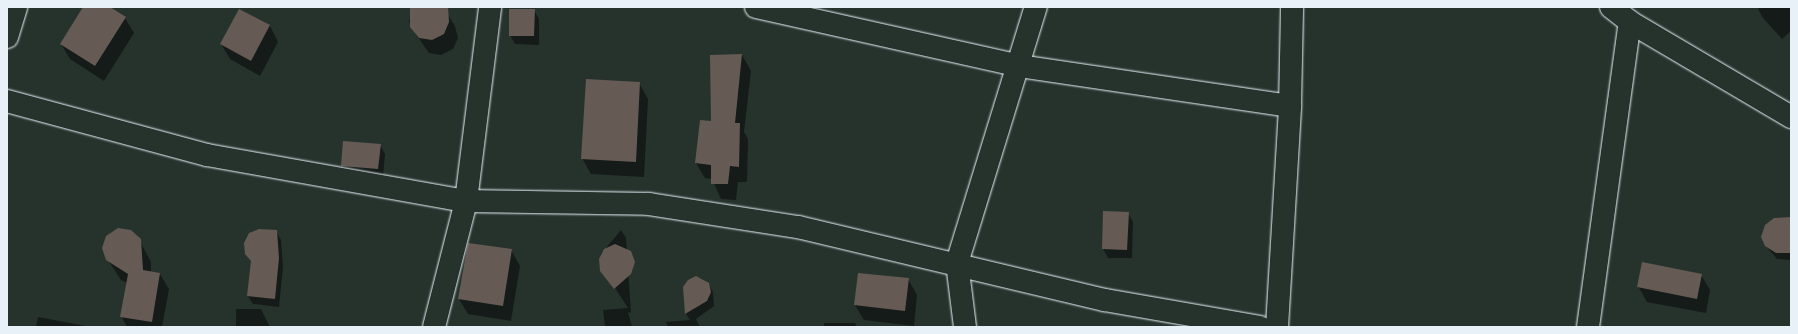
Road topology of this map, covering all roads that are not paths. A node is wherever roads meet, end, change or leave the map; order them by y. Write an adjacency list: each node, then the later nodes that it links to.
1 (16, 7): 8 (street)
2 (490, 7): 13 (street)
3 (756, 7): 9 (street)
4 (1036, 7): 9 (street)
5 (1292, 7): 11 (street)
6 (1611, 7): 7 (street)
7 (1630, 22): 12 (street); 19 (street)
8 (7, 37)
9 (1019, 66): 11 (street); 14 (street)
10 (7, 101): 13 (street)
11 (1290, 106): 18 (street)
12 (1791, 117)
13 (466, 201): 14 (street); 15 (street)
14 (957, 263): 16 (street); 17 (street)
15 (434, 327)
16 (965, 327)
17 (1260, 327)
18 (1277, 327)
19 (1588, 327)

